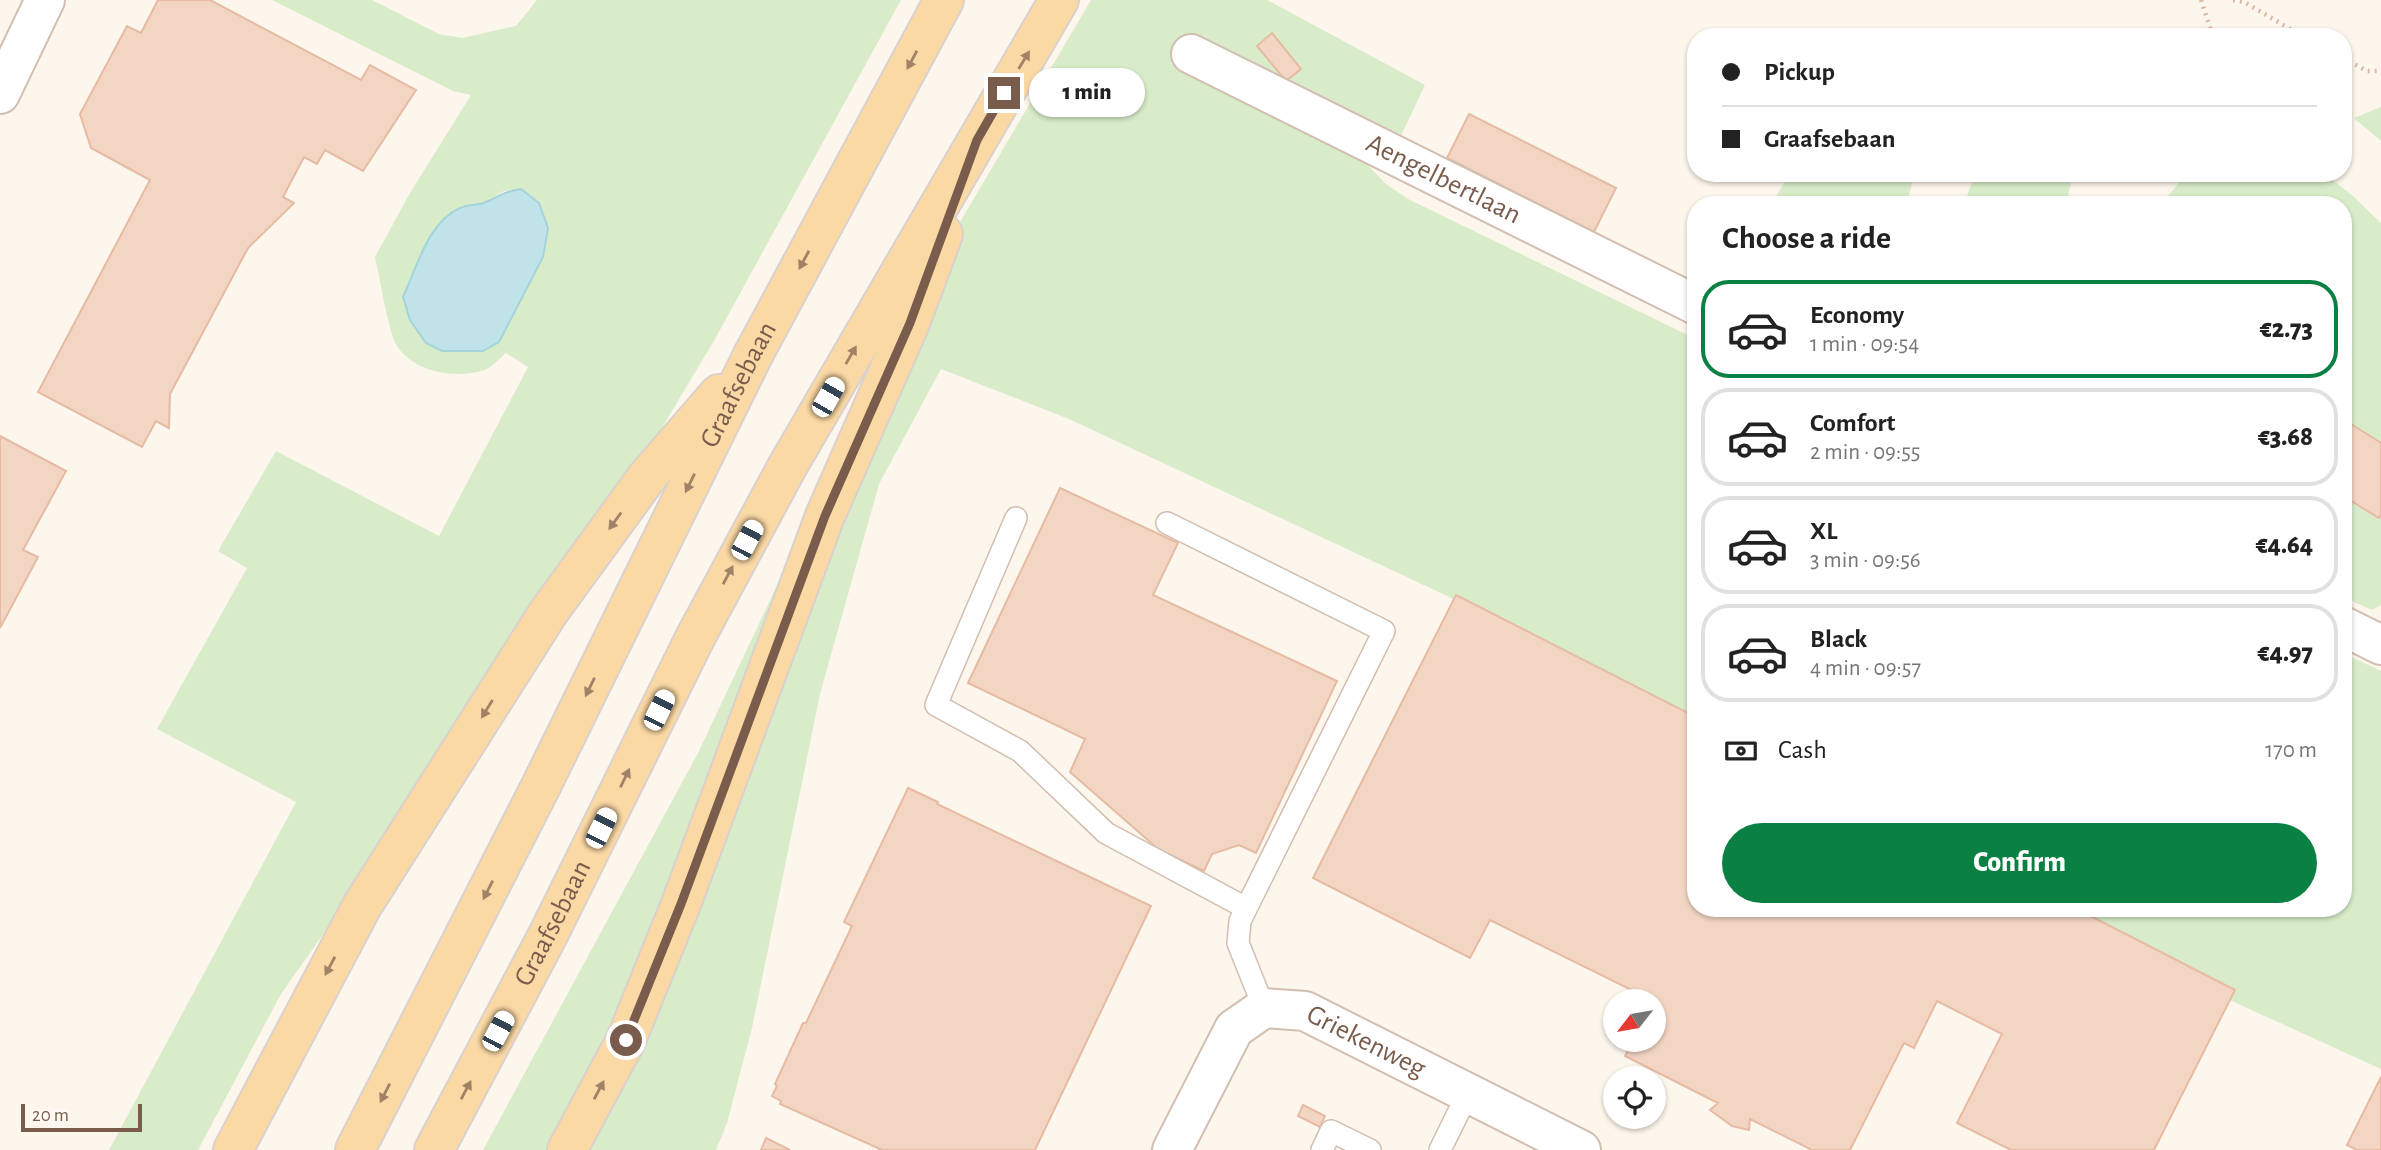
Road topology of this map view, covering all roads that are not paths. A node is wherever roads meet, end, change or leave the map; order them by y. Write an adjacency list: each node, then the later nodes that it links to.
1 (44, 0): 5 (street)
2 (944, 0): 8 (main road, Graafsebaan, one-way to 8)
3 (1059, 0): 6 (main road, Graafsebaan, one-way to 3)
4 (1191, 54): 7 (street, Aengelbertlaan)
5 (0, 94)
6 (977, 140): 18 (main road, Graafsebaan, one-way to 6); 19 (main road, one-way to 6)
7 (1687, 301)
8 (753, 355): 16 (main road, one-way to 16); 17 (main road, Graafsebaan, one-way to 17)
9 (1016, 517): 13 (lane)
10 (1167, 523): 13 (lane)
11 (2352, 630): 12 (street)
12 (2381, 645)
13 (1246, 908): 14 (lane)
14 (1264, 1008): 15 (street, Griekenweg); 20 (street)
15 (1468, 1093): 23 (lane); 24 (street, Griekenweg)
16 (233, 1150)
17 (355, 1150)
18 (434, 1150)
19 (567, 1150)
20 (1172, 1150)
21 (1322, 1150): 22 (lane)
22 (1370, 1150)
23 (1440, 1150)
24 (1581, 1150)

